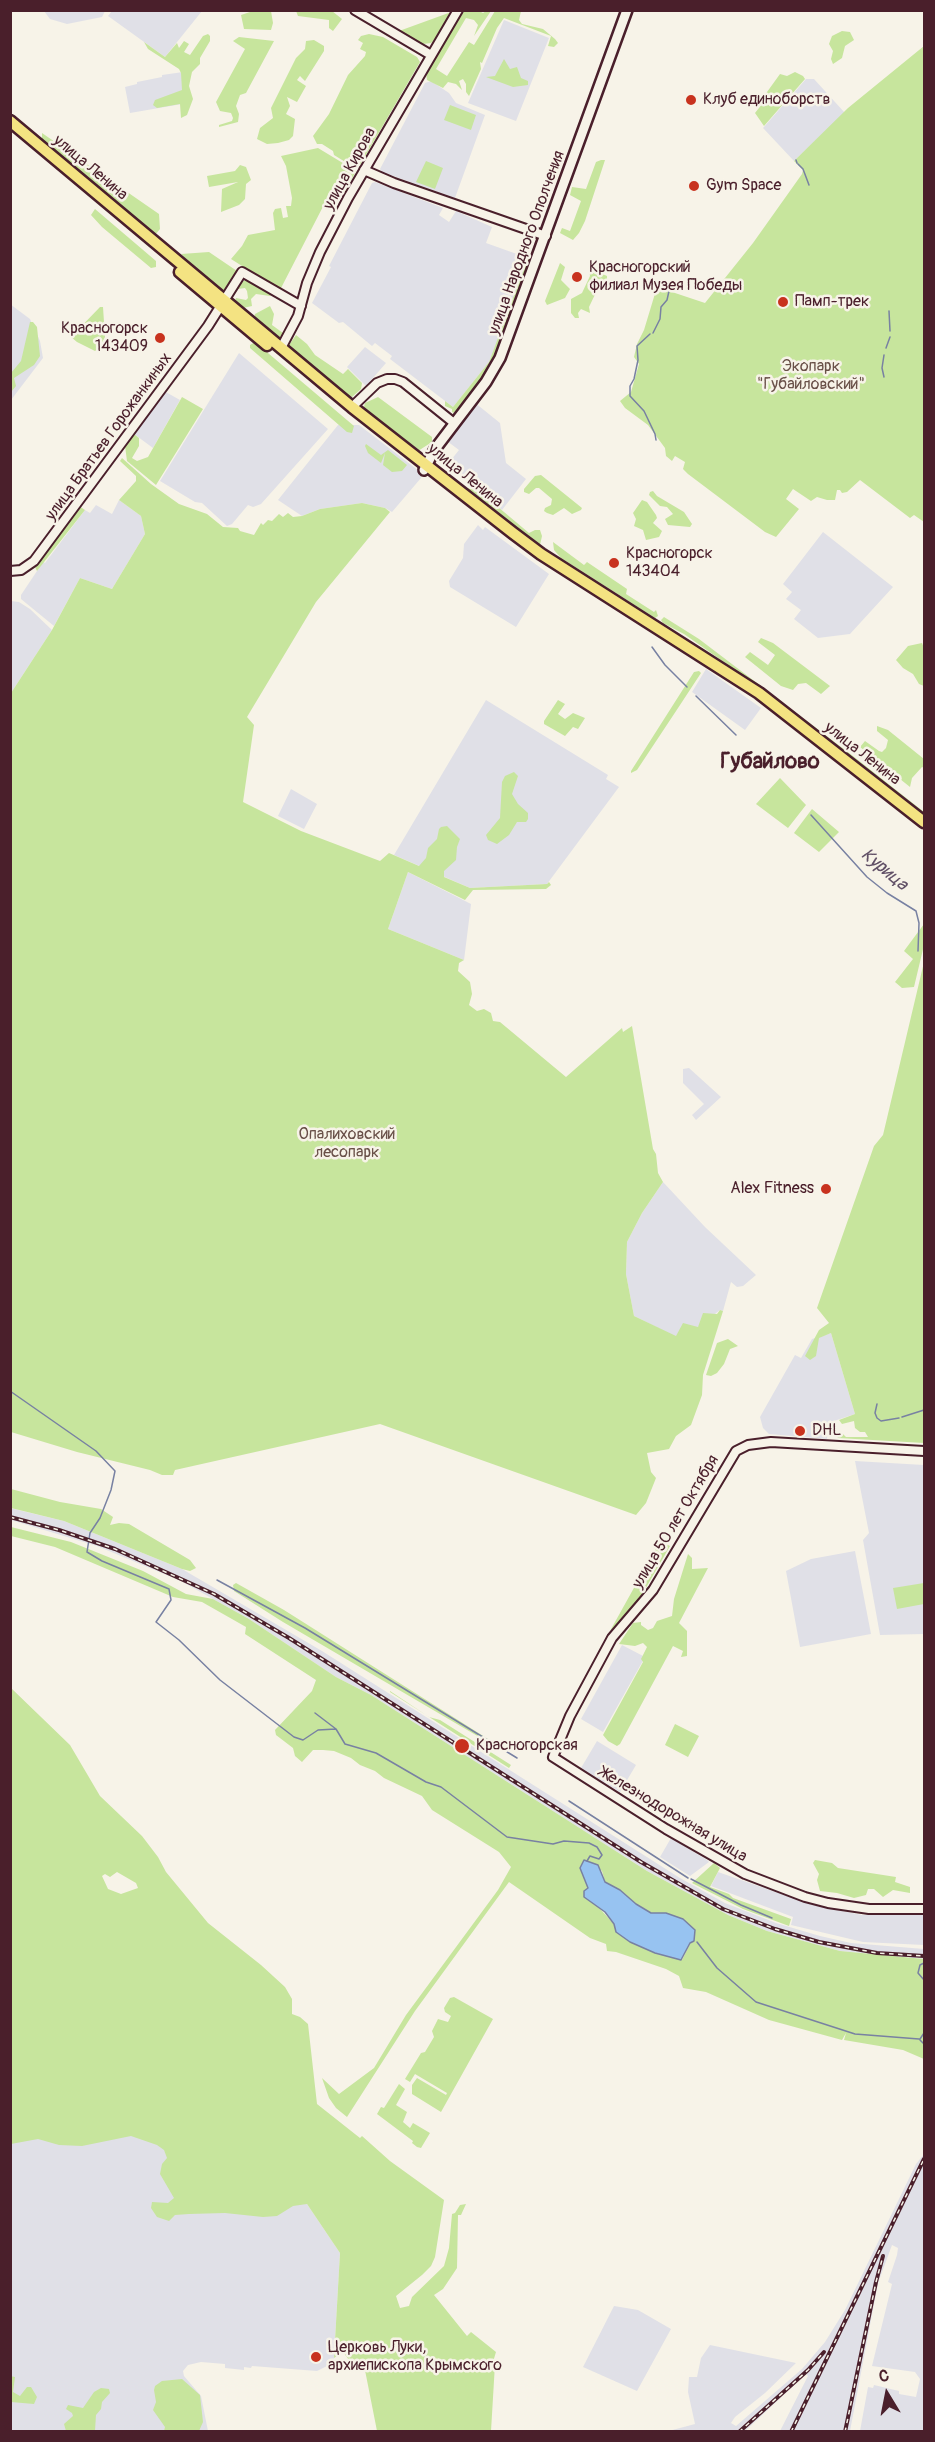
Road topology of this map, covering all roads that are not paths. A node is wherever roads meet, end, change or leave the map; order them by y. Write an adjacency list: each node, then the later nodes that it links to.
1 (355, 10): 4 (street)
2 (458, 10): 4 (street, улица Кирова)
3 (627, 10): 8 (main road, улица Народного Ополчения)
4 (431, 55): 7 (street, улица Кирова)
5 (10, 120): 9 (main road, улица Ленина)
6 (10, 128): 9 (main road, улица Ленина)
7 (364, 170): 8 (street); 10 (street, улица Кирова)
8 (546, 236): 13 (main road, улица Народного Ополчения)
9 (221, 302): 10 (street, улица Братьев Горожанкиных); 11 (main road, улица Ленина); 14 (main road, улица Ленина); 15 (street, улица Братьев Горожанкиных)
10 (301, 306): 11 (street, улица Кирова)
11 (281, 348): 12 (main road, улица Ленина)
12 (352, 407): 13 (street); 14 (main road, улица Ленина)
13 (454, 423): 14 (main road, улица Народного Ополчения)
14 (425, 467): 16 (main road, улица Ленина); 17 (main road, улица Ленина)
15 (10, 571)
16 (924, 822)
17 (924, 830)
18 (924, 1451): 19 (street, улица 50 лет Октября)
19 (553, 1757): 20 (street, Железнодорожная улица)
20 (924, 1909)

